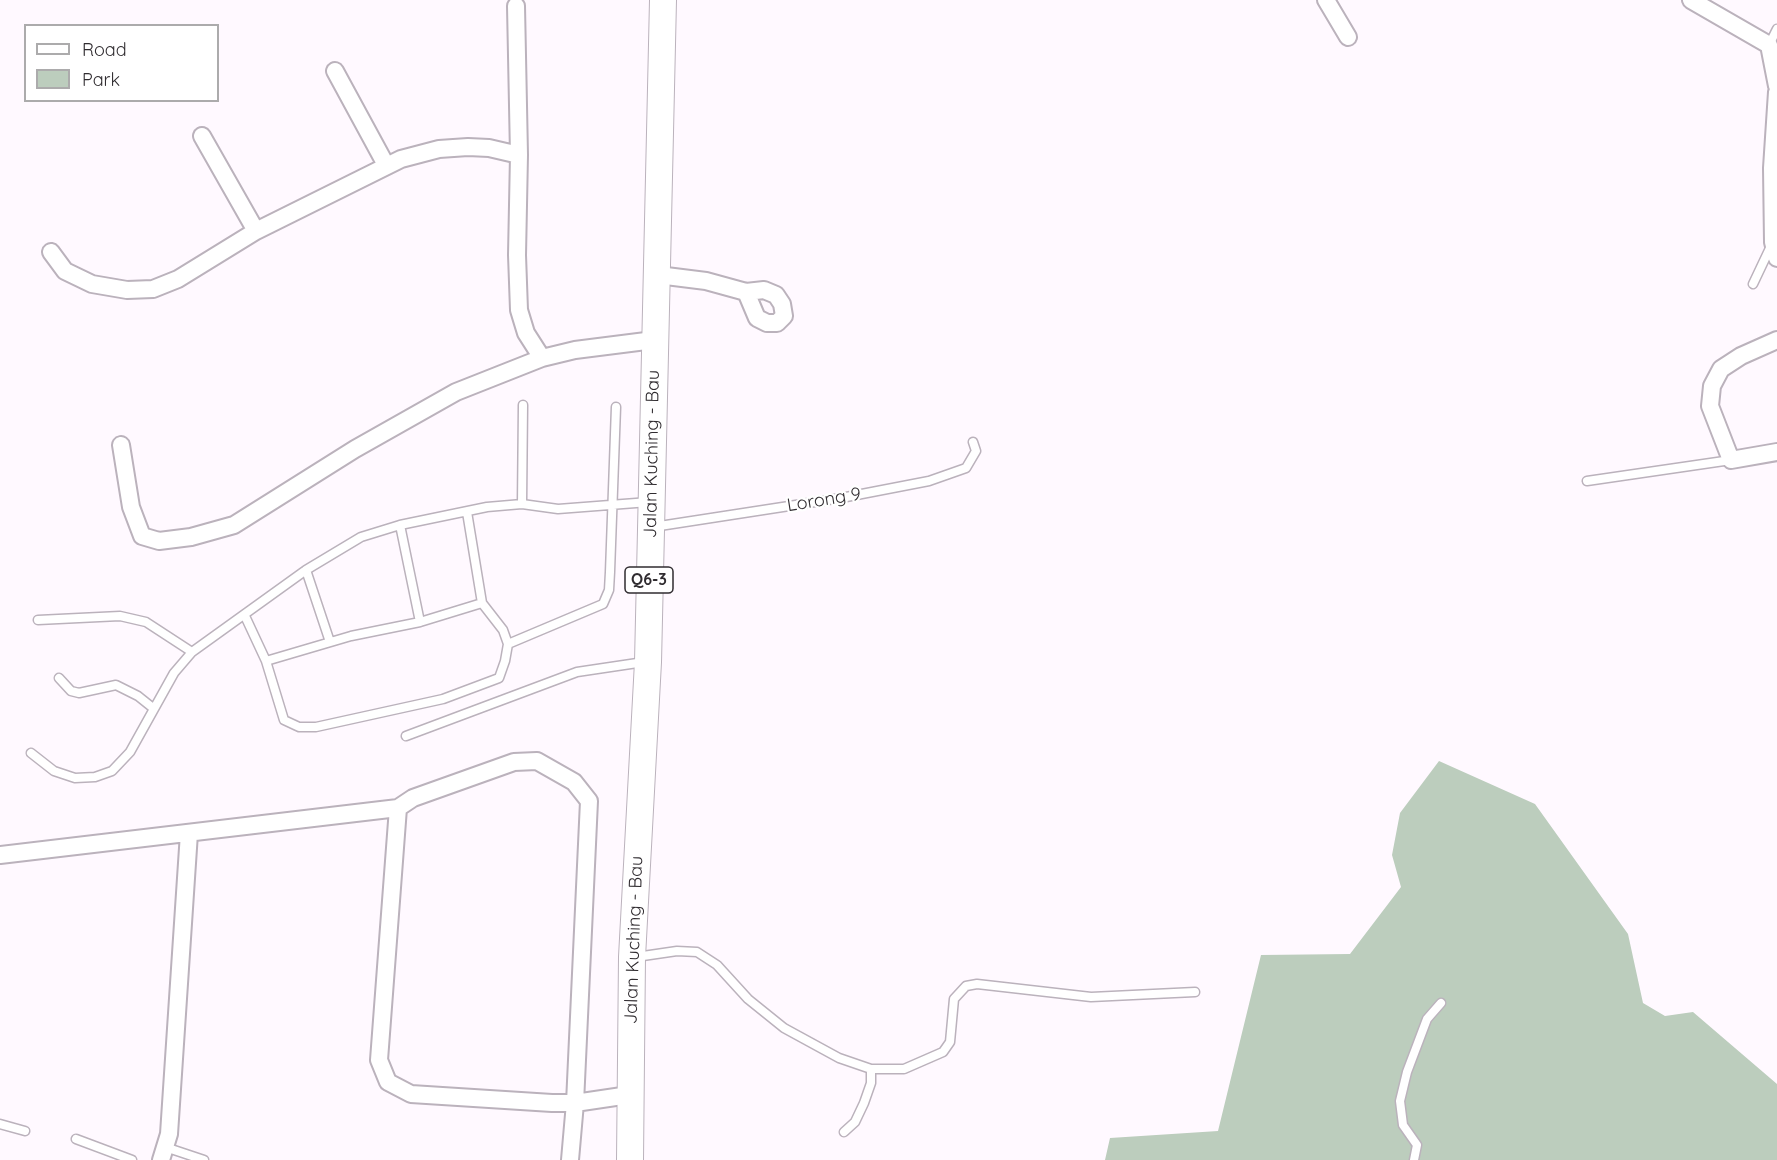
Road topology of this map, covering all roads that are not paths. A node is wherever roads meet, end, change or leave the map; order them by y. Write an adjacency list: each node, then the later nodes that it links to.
1 (663, 0): 17 (main road, Jalan Kuching - Bau / Q6-3)
2 (1326, 0): 6 (street)
3 (1692, 0): 7 (street)
4 (516, 6): 12 (street)
5 (1777, 29): 7 (lane)
6 (1348, 37)
7 (1769, 45): 9 (street)
8 (335, 71): 13 (street)
9 (1777, 86)
10 (1777, 92): 15 (street)
11 (202, 136): 14 (street)
12 (519, 155): 13 (street); 22 (street)
13 (386, 165): 14 (street)
14 (256, 231): 16 (street)
15 (1775, 250): 18 (lane)
16 (51, 252)
17 (658, 275): 19 (street); 21 (main road, Jalan Kuching - Bau / Q6-3)
18 (1754, 284)
19 (746, 291)
20 (1777, 339): 28 (street)
21 (654, 340): 22 (street); 30 (main road, Jalan Kuching - Bau / Q6-3)
22 (543, 358): 26 (street)
23 (523, 405): 31 (lane)
24 (616, 407): 32 (lane)
25 (974, 442): 35 (lane, Lorong 9)
26 (121, 445)
27 (1777, 452): 28 (street)
28 (1731, 460): 29 (lane)
29 (1587, 481)
30 (651, 501): 32 (lane); 35 (main road, Jalan Kuching - Bau / Q6-3)
31 (522, 504): 32 (lane); 33 (lane)
32 (613, 504): 42 (lane)
33 (467, 512): 34 (lane); 37 (lane)
34 (400, 525): 36 (lane); 40 (lane)
35 (650, 528): 45 (main road, Jalan Kuching - Bau / Q6-3)
36 (306, 570): 38 (lane); 41 (lane)
37 (482, 603): 40 (lane); 42 (lane)
38 (244, 616): 43 (lane); 44 (lane)
39 (38, 620): 43 (lane)
40 (420, 622): 41 (lane)
41 (330, 642): 44 (lane)
42 (508, 644): 44 (lane)
43 (192, 652): 47 (lane)
44 (266, 661)
45 (648, 662): 48 (lane); 53 (main road, Jalan Kuching - Bau / Q6-3)
46 (59, 678): 47 (lane)
47 (153, 708): 49 (lane)
48 (406, 736)
49 (31, 753)
50 (398, 808): 51 (street); 58 (street); 58 (street)
51 (189, 833): 52 (street); 63 (street)
52 (0, 855)
53 (632, 957): 56 (lane); 57 (main road, Jalan Kuching - Bau / Q6-3)
54 (1195, 992): 56 (lane)
55 (1441, 1003): 69 (lane)
56 (871, 1069): 61 (lane)
57 (629, 1095): 58 (street); 68 (main road, Jalan Kuching - Bau / Q6-3)
58 (575, 1103): 67 (street)
59 (0, 1124): 60 (lane)
60 (25, 1131)
61 (844, 1132)
62 (76, 1139): 64 (lane)
63 (163, 1153): 65 (lane)
64 (116, 1157): 66 (lane)
65 (199, 1159)
66 (132, 1160)
67 (570, 1160)
68 (630, 1160)
69 (1414, 1160)

